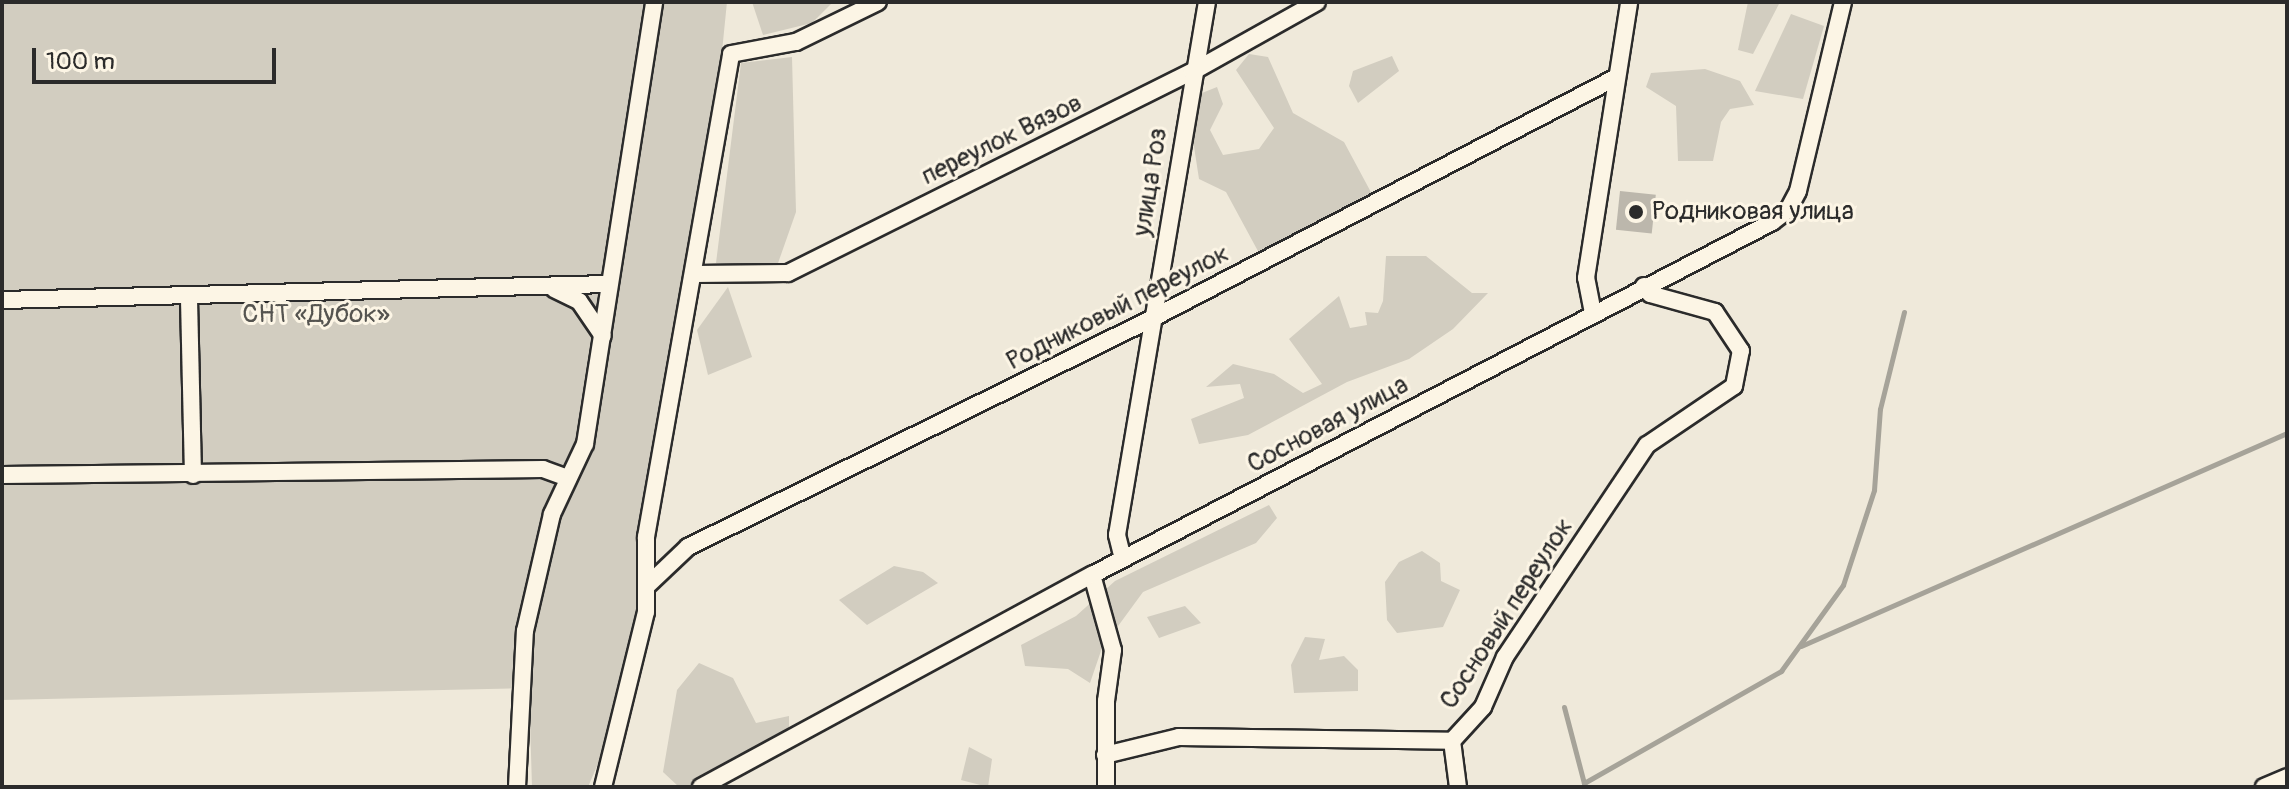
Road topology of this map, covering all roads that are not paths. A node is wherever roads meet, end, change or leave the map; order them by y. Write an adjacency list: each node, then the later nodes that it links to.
1 (654, 2): 10 (street)
2 (878, 2): 9 (street)
3 (1207, 2): 7 (street, улица Роз)
4 (1317, 2): 7 (street, переулок Вязов)
5 (1629, 2): 8 (street)
6 (1843, 2): 12 (street, Сосновая улица)
7 (1192, 72): 9 (street, переулок Вязов); 16 (street, улица Роз)
8 (1615, 78): 15 (street); 16 (street, Родниковый переулок)
9 (695, 274): 23 (street)
10 (608, 284): 11 (street); 17 (street)
11 (548, 286): 13 (street); 17 (street)
12 (1644, 286): 15 (street, Сосновая улица); 24 (street, Сосновый переулок)
13 (189, 299): 14 (street); 19 (street)
14 (2, 300)
15 (1593, 313): 21 (street, Сосновая улица)
16 (1153, 318): 21 (street, улица Роз); 23 (street, Родниковый переулок)
17 (603, 336): 20 (street)
18 (2, 475): 19 (street)
19 (193, 475): 20 (street)
20 (568, 478): 27 (street)
21 (1123, 559): 22 (street, Сосновая улица)
22 (1092, 575): 25 (street); 29 (street, Сосновая улица)
23 (648, 585): 28 (street)
24 (1452, 741): 25 (street, Сосновый переулок); 31 (street)
25 (1105, 755): 30 (street)
26 (2287, 777): 32 (street)
27 (517, 787)
28 (603, 787)
29 (701, 787)
30 (1106, 787)
31 (1458, 787)
32 (2264, 787)

